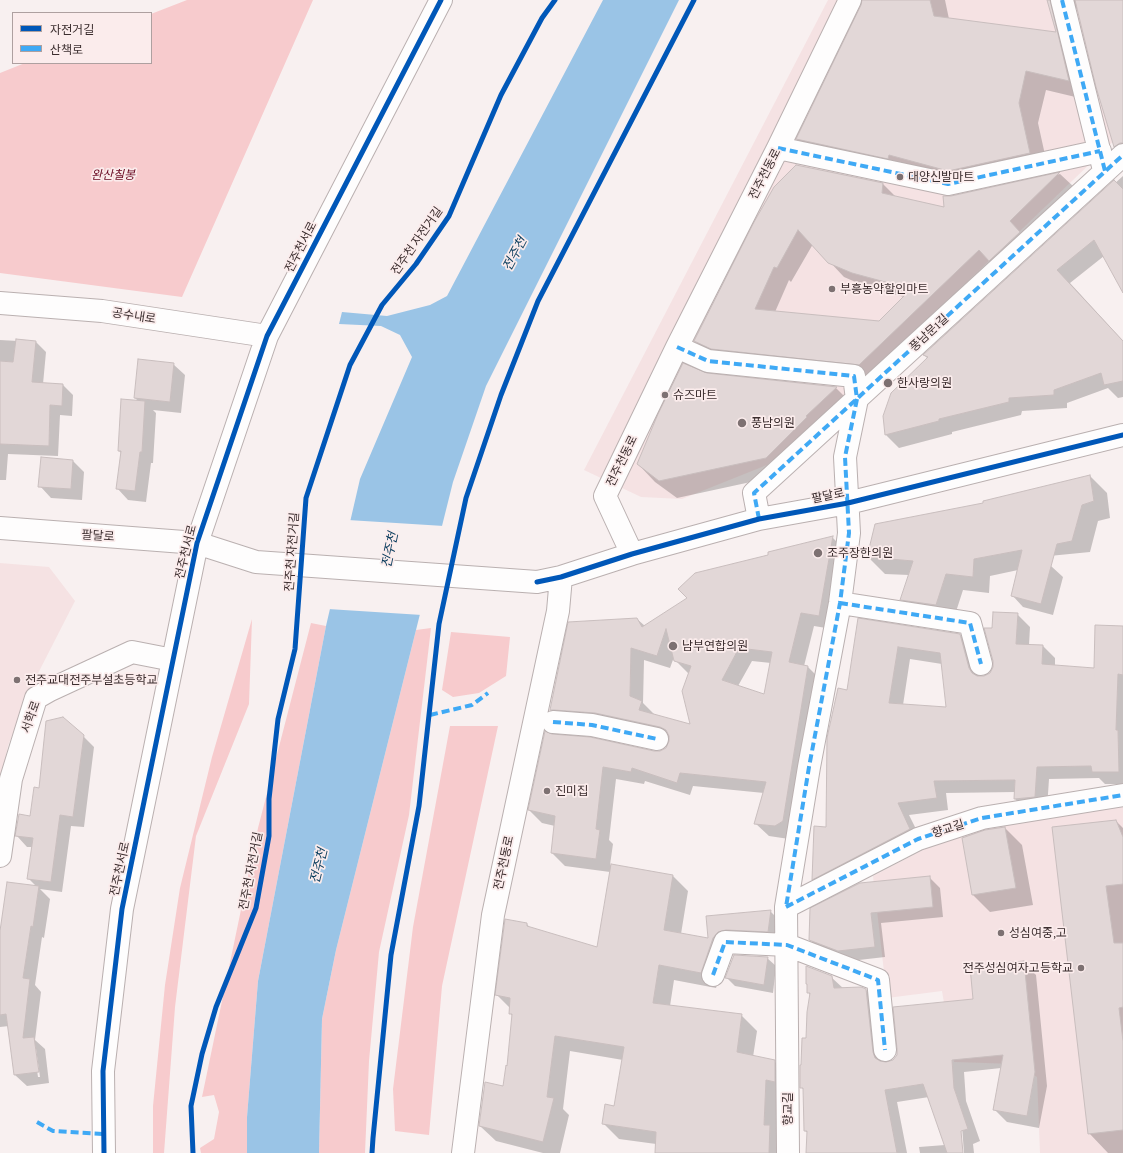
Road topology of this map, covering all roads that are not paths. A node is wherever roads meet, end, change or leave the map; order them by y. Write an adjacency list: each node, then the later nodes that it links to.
1 (441, 0): 8 (street, 전주천서로)
2 (850, 0): 4 (street, 전주천동로)
3 (1062, 0): 6 (street)
4 (778, 148): 6 (street); 9 (street, 전주천동로)
5 (1123, 155): 6 (street, 풍남문1길)
6 (1102, 161): 10 (street, 풍남문1길)
7 (0, 303): 8 (street, 공수내로)
8 (267, 336): 15 (street, 전주천서로)
9 (677, 347): 10 (street); 16 (street, 전주천동로)
10 (857, 399): 12 (street, 팔달로); 13 (street, 풍남문1길)
11 (1123, 434): 12 (street, 팔달로)
12 (848, 503): 13 (street, 팔달로); 18 (street, 향교길)
13 (759, 519): 16 (street, 팔달로)
14 (0, 528): 15 (street, 팔달로)
15 (196, 543): 17 (street, 팔달로); 19 (street, 전주천서로)
16 (632, 554): 17 (street, 팔달로)
17 (561, 577): 31 (street, 전주천동로)
18 (840, 603): 20 (street); 26 (street, 향교길)
19 (173, 660): 23 (street, 서학로); 30 (street, 전주천서로)
20 (981, 664)
21 (553, 722): 22 (street)
22 (657, 739)
23 (6, 779): 25 (street, 서학로)
24 (1123, 795): 26 (street, 향교길)
25 (0, 856)
26 (786, 907): 27 (street, 향교길)
27 (786, 945): 28 (street); 29 (street); 32 (street, 향교길)
28 (712, 975)
29 (885, 1050)
30 (104, 1153)
31 (463, 1153)
32 (788, 1153)

